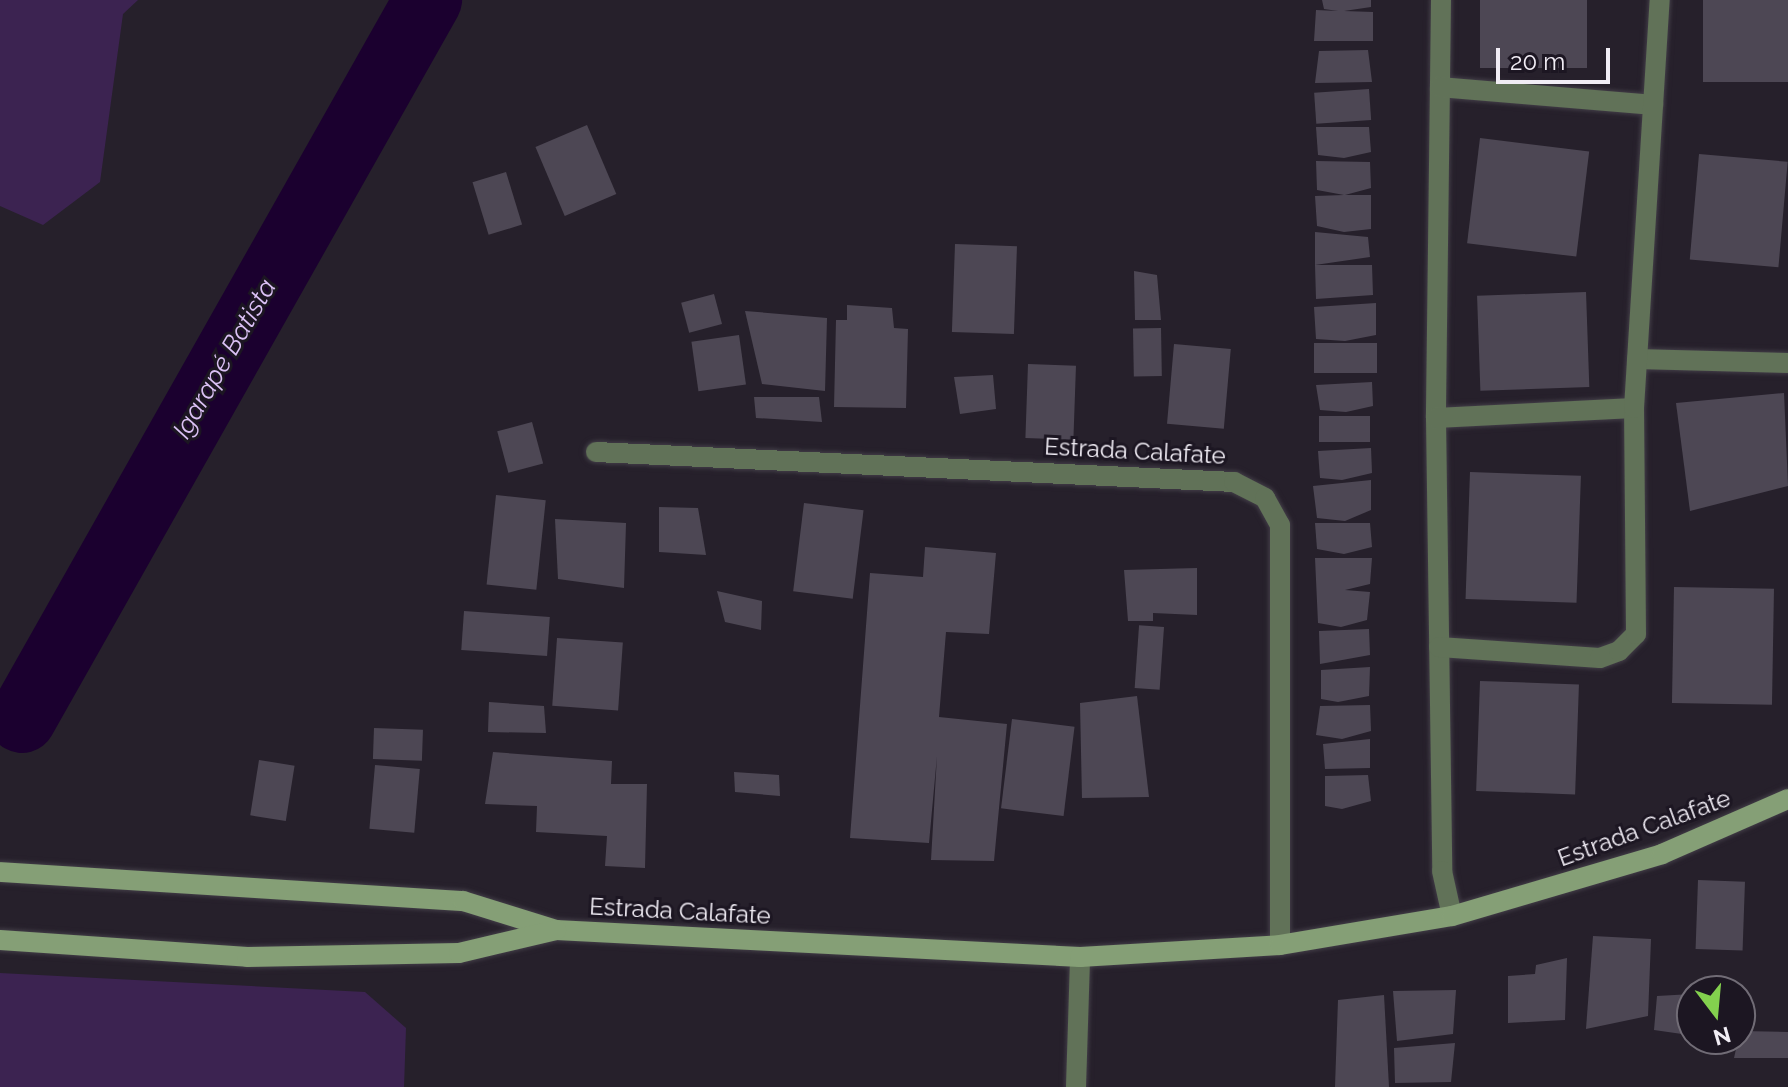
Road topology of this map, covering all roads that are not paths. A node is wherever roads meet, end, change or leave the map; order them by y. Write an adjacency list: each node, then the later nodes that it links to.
1 (1441, 0): 3 (street)
2 (1660, 0): 4 (street)
3 (1440, 87): 4 (street); 8 (street)
4 (1653, 105): 5 (street)
5 (1637, 359): 6 (street); 7 (street)
6 (1788, 363)
7 (1634, 408): 8 (street); 10 (street)
8 (1436, 418): 10 (street)
9 (596, 452): 16 (street, Estrada Calafate)
10 (1439, 647): 13 (street)
11 (1788, 799): 13 (street, Estrada Calafate)
12 (0, 872): 14 (street, Estrada Calafate)
13 (1452, 916): 16 (street, Estrada Calafate)
14 (556, 930): 15 (street, Estrada Calafate); 17 (street, Estrada Calafate)
15 (0, 940)
16 (1280, 945): 17 (street, Estrada Calafate)
17 (1080, 957): 18 (street)
18 (1076, 1087)

